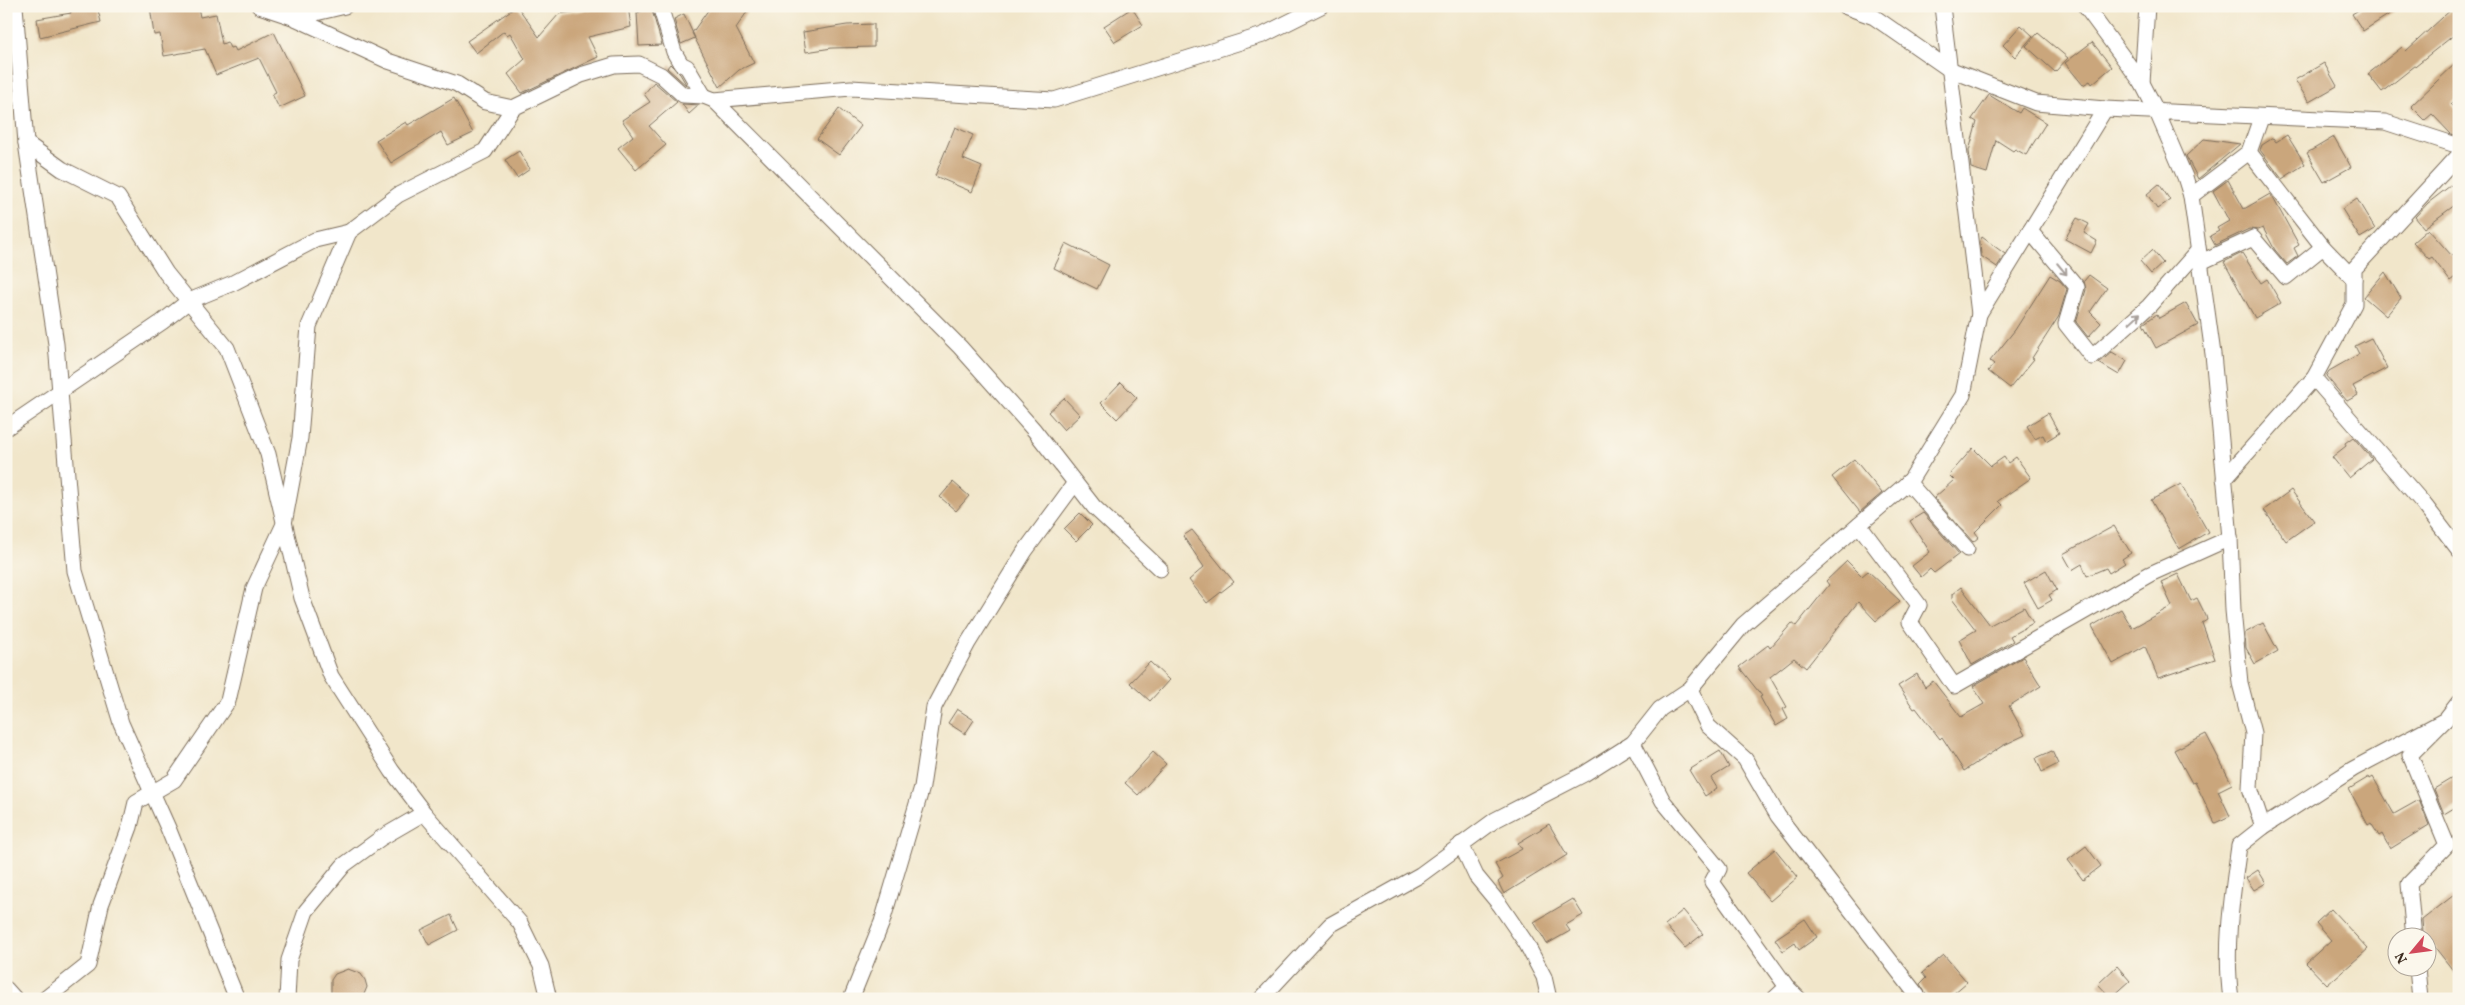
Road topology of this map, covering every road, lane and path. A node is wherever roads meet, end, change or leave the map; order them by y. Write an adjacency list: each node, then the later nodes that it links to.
1 (15, 6): 18 (street)
2 (259, 6): 10 (street)
3 (345, 6): 10 (street)
4 (660, 6): 13 (street)
5 (1321, 6): 13 (street)
6 (1844, 6): 11 (street)
7 (1942, 6): 11 (street)
8 (2085, 6): 12 (street)
9 (2147, 6): 12 (street)
10 (295, 18): 14 (street)
11 (1948, 69): 15 (street); 29 (street)
12 (2142, 83): 16 (street)
13 (709, 98): 14 (street); 35 (street)
14 (513, 108): 24 (street)
15 (2105, 109): 16 (street); 23 (street)
16 (2158, 112): 17 (street); 22 (street)
17 (2261, 118): 19 (street); 20 (street)
18 (26, 144): 28 (street); 31 (street)
19 (2459, 146)
20 (2249, 152): 22 (street); 25 (street)
21 (2459, 155): 27 (street)
22 (2191, 196): 26 (street)
23 (2030, 231): 26 (street, one-way to 26); 29 (street)
24 (349, 232): 28 (street); 36 (street)
25 (2323, 247): 26 (street); 27 (street)
26 (2199, 257): 33 (street)
27 (2354, 279): 30 (street)
28 (189, 302): 31 (street); 36 (street)
29 (1979, 314): 34 (street)
30 (2314, 378): 33 (street); 40 (street)
31 (59, 390): 32 (street); 46 (street)
32 (6, 428)
33 (2224, 479): 38 (street)
34 (1908, 482): 37 (street); 39 (street)
35 (1075, 483): 41 (street); 59 (street)
36 (284, 524): 46 (street); 47 (street)
37 (1859, 525): 38 (street); 42 (street)
38 (2230, 538): 48 (street)
39 (1967, 549)
40 (2459, 550)
41 (1160, 569)
42 (1690, 689): 45 (street); 64 (street)
43 (2459, 702): 44 (street)
44 (2445, 720): 48 (street); 50 (street)
45 (1633, 743): 49 (street); 52 (street)
46 (152, 793): 55 (street); 56 (street)
47 (424, 813): 57 (street); 58 (street)
48 (2263, 827): 65 (street)
49 (1461, 844): 60 (street); 61 (street)
50 (2413, 928)
51 (2418, 978): 66 (street)
52 (1787, 987): 62 (street); 63 (street)
53 (6, 988): 54 (street)
54 (15, 999)
55 (45, 999)
56 (237, 999)
57 (287, 999)
58 (549, 999)
59 (851, 999)
60 (1261, 999)
61 (1549, 999)
62 (1774, 999)
63 (1799, 999)
64 (1920, 999)
65 (2231, 999)
66 (2420, 999)

